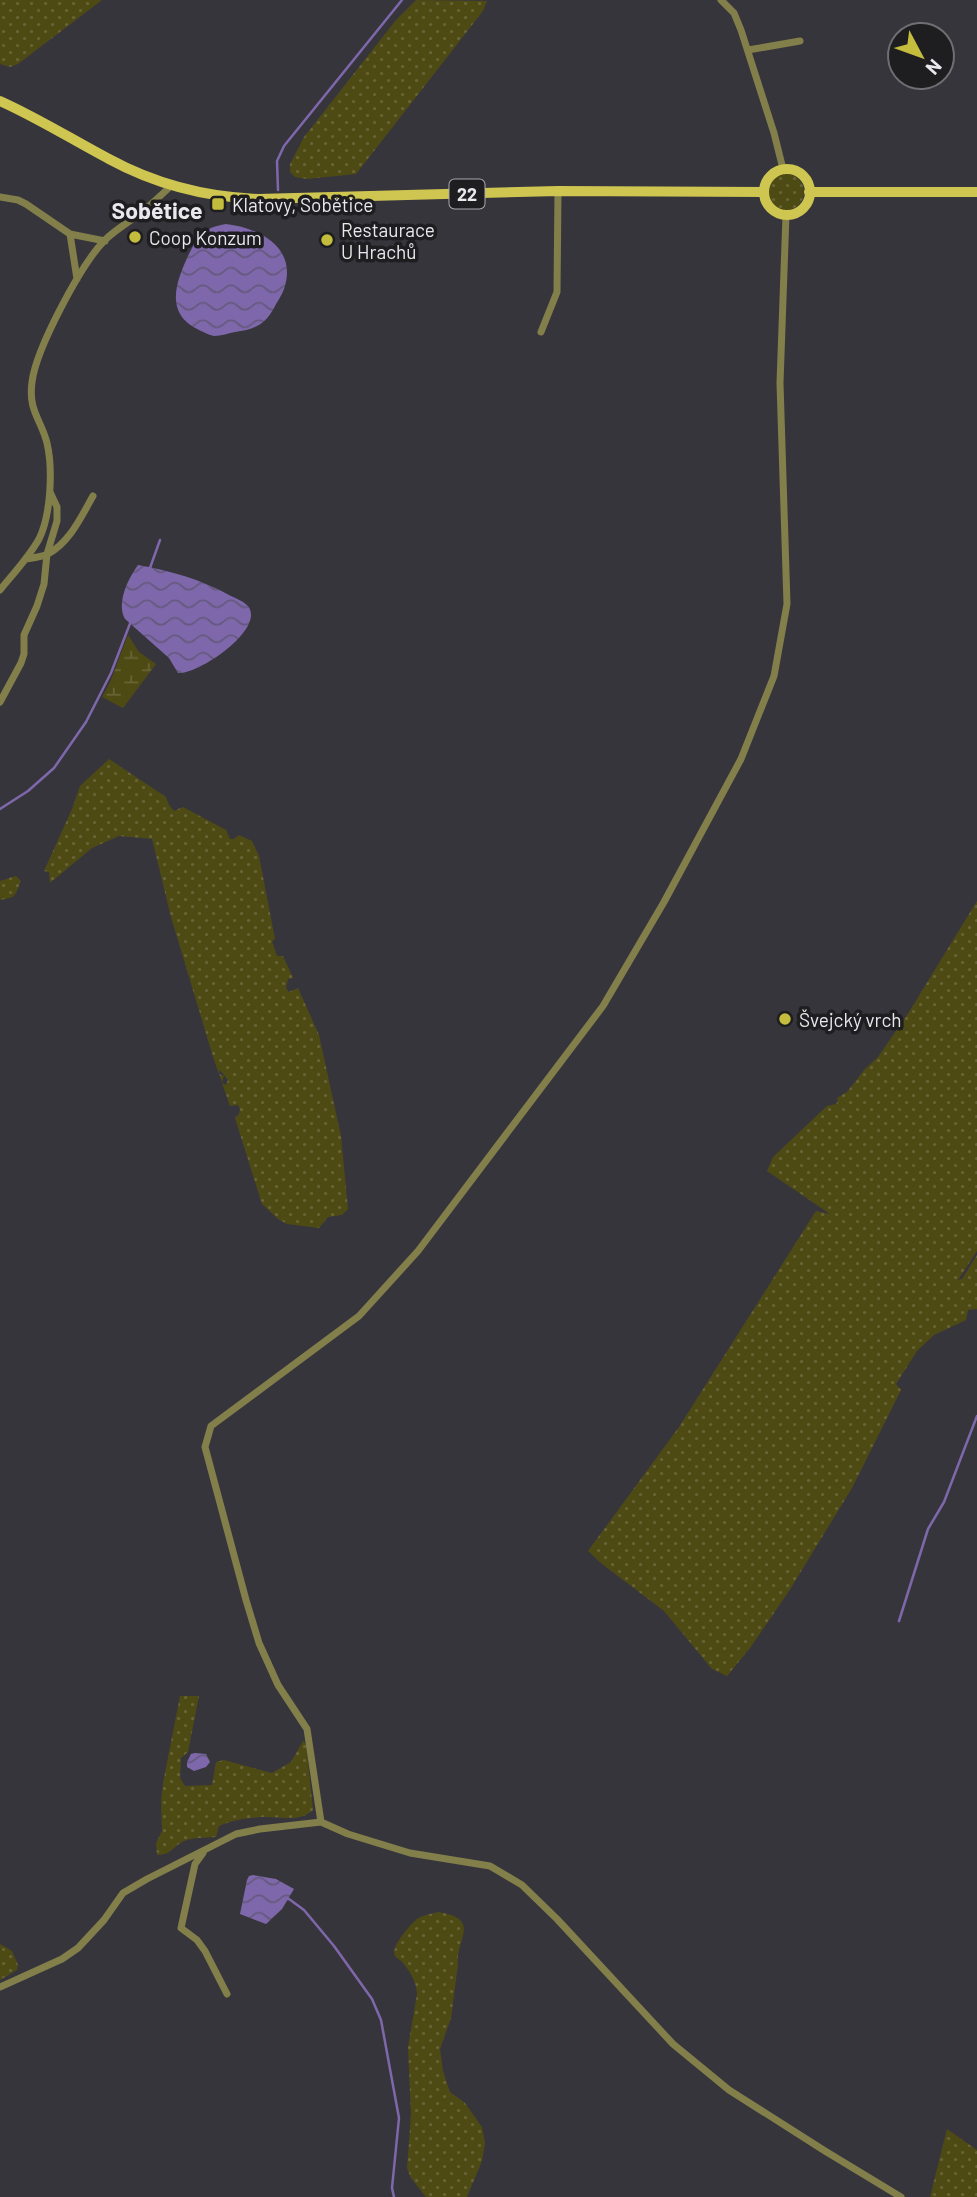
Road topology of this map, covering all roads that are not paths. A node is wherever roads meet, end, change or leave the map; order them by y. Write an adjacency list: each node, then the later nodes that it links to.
1 (726, 2): 3 (street)
2 (800, 41): 3 (street)
3 (748, 50): 5 (street)
4 (0, 101): 6 (main road, 22)
5 (783, 169): 8 (main road); 9 (main road)
6 (171, 186): 7 (main road, 22); 14 (street)
7 (558, 191): 9 (main road, 22); 16 (street)
8 (809, 191): 10 (main road); 12 (main road)
9 (764, 192): 12 (main road)
10 (977, 192)
11 (0, 197): 13 (street)
12 (786, 215): 23 (street)
13 (70, 234): 14 (street); 15 (street)
14 (105, 241): 15 (street)
15 (77, 279): 17 (street)
16 (541, 332)
17 (50, 491): 19 (street); 20 (street)
18 (93, 496): 19 (street)
19 (47, 554): 20 (street); 22 (street)
20 (25, 560): 21 (street)
21 (0, 590)
22 (0, 702)
23 (321, 1822): 24 (street); 27 (street)
24 (205, 1850): 25 (street); 26 (street)
25 (0, 1987)
26 (227, 1994)
27 (901, 2197)

